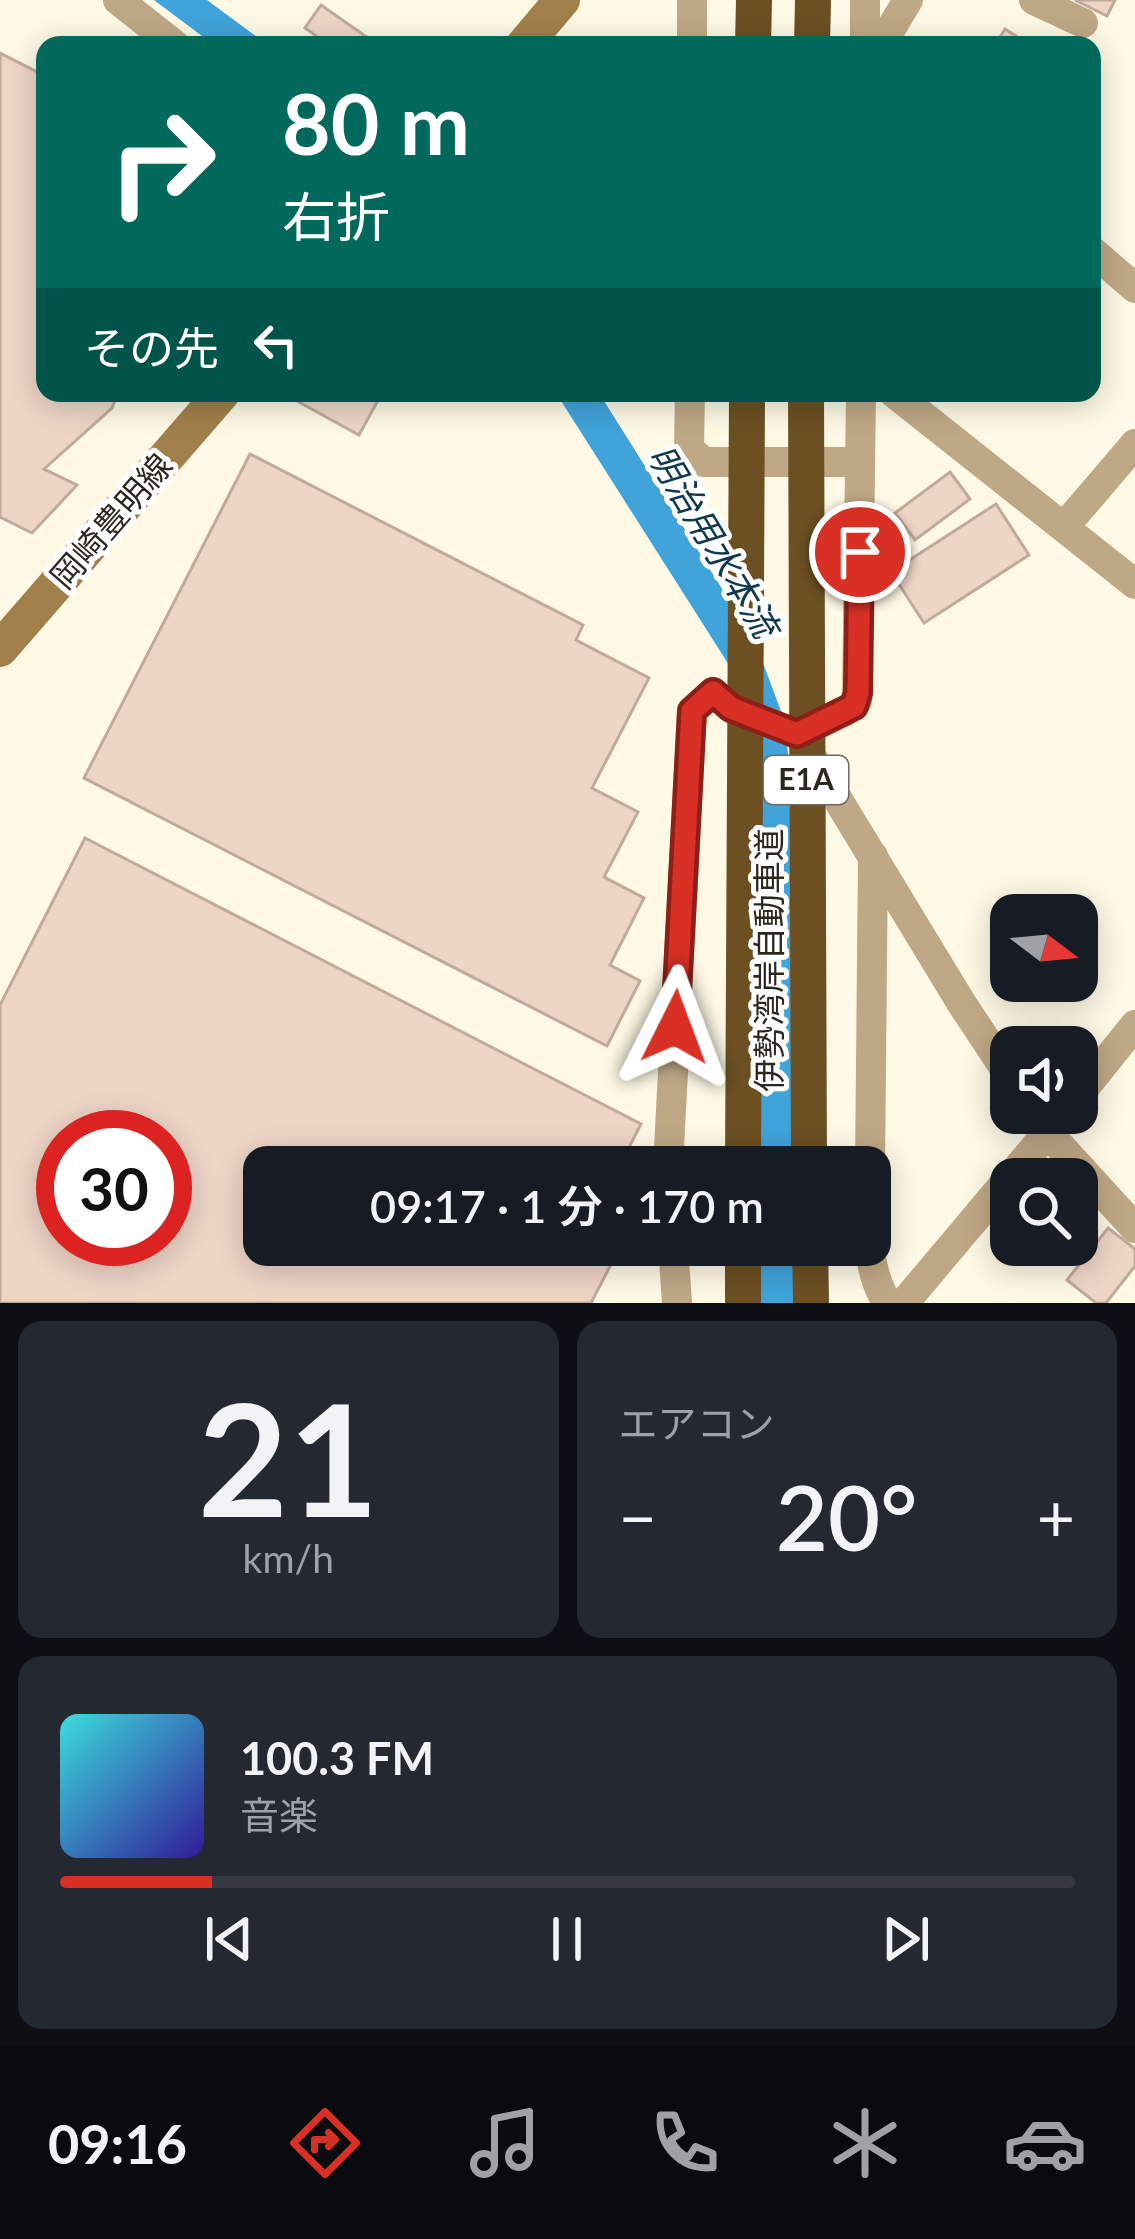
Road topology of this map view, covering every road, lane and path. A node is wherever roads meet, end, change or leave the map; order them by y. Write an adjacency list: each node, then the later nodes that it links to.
1 (118, 0): 10 (street)
2 (562, 0): 11 (main road)
3 (692, 0): 12 (street)
4 (754, 0): 13 (highway)
5 (813, 0): 14 (highway)
6 (865, 0): 15 (street)
7 (908, 0): 16 (street)
8 (1034, 0): 9 (street)
9 (1083, 23)
10 (164, 36)
11 (532, 36)
12 (692, 36)
13 (753, 36)
14 (812, 36)
15 (865, 36)
16 (886, 36)
17 (1101, 259): 18 (street)
18 (1135, 288)
19 (214, 402): 29 (main road, 岡崎豊明線)
20 (690, 402): 26 (street)
21 (747, 402): 38 (highway, 伊勢湾岸自動車道 / E1A, bridge)
22 (806, 402): 39 (highway, 伊勢湾岸自動車道 / E1A, bridge)
23 (861, 402): 26 (street)
24 (905, 402): 27 (street)
25 (1135, 444): 27 (street)
26 (860, 462): 30 (street)
27 (1064, 527): 28 (street)
28 (1135, 584)
29 (0, 649)
30 (795, 733): 31 (street); 37 (street)
31 (873, 856): 33 (street); 40 (street)
32 (1135, 1025): 34 (street)
33 (990, 1046)
34 (1098, 1071)
35 (1038, 1134): 50 (street)
36 (1060, 1134): 41 (street)
37 (669, 1146)
38 (743, 1146)
39 (809, 1146)
40 (870, 1146)
41 (1135, 1228)
42 (675, 1266): 46 (street)
43 (743, 1266): 47 (highway)
44 (810, 1266): 48 (highway)
45 (872, 1266): 49 (street)
46 (677, 1303)
47 (743, 1303)
48 (811, 1303)
49 (887, 1303)
50 (904, 1303)

